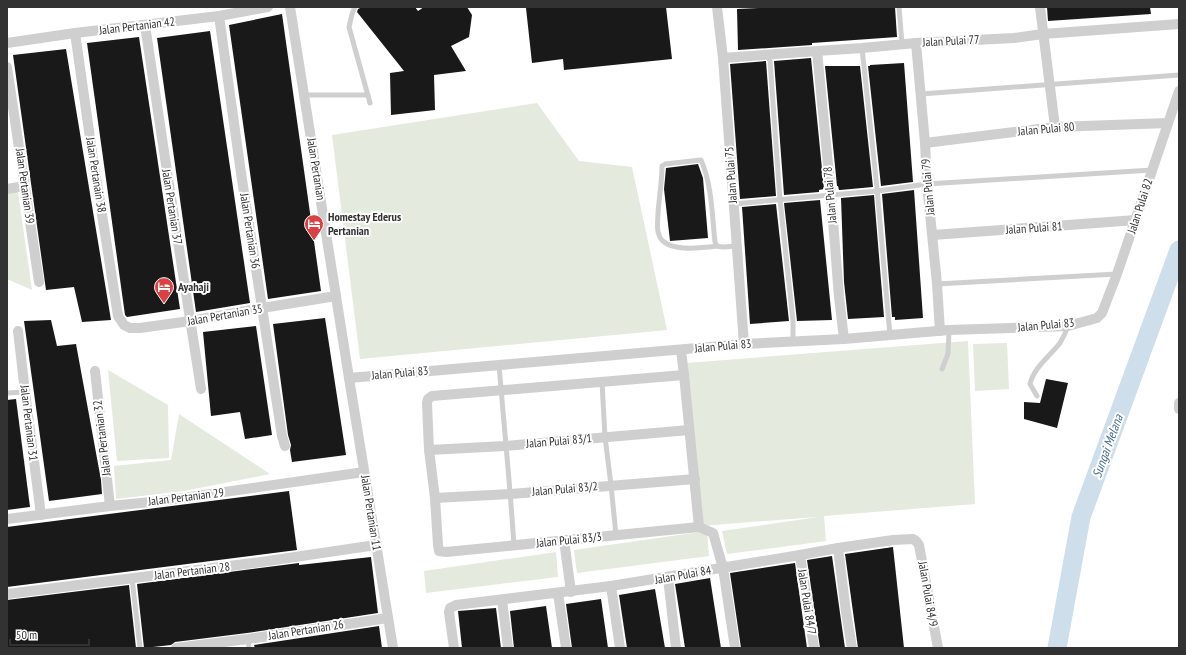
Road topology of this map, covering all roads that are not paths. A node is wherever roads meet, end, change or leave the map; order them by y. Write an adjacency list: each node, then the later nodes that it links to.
1 (268, 7): 8 (street, Jalan Pertanian 42)
2 (290, 7): 25 (street, Jalan Pertanian)
3 (355, 7): 26 (lane)
4 (717, 7): 5 (lane); 19 (street, Jalan Pulai 75)
5 (722, 7)
6 (899, 7): 15 (lane)
7 (1040, 7): 12 (street)
8 (218, 16): 10 (street, Jalan Pertanian 42); 48 (street, Jalan Pertanian 36)
9 (1179, 24): 12 (street, Jalan Pulai 77)
10 (145, 25): 11 (street, Jalan Pertanian 42); 51 (street, Jalan Pertanian 37)
11 (75, 32): 13 (street, Jalan Pertanian 42); 49 (street, Jalan Pertanain 38)
12 (1043, 34): 14 (street, Jalan Pulai 77); 22 (street)
13 (7, 43)
14 (916, 43): 15 (street, Jalan Pulai 77); 24 (street, Jalan Pulai 79)
15 (902, 44): 16 (street, Jalan Pulai 77)
16 (862, 48): 17 (street, Jalan Pulai 77); 36 (lane)
17 (817, 50): 18 (street, Jalan Pulai 77); 37 (street, Jalan Pulai 78)
18 (768, 55): 19 (street, Jalan Pulai 77); 38 (lane)
19 (723, 58): 39 (street, Jalan Pulai 75)
20 (7, 67): 28 (street, Jalan Pertanian 39)
21 (1179, 74): 22 (lane)
22 (1050, 84): 24 (lane); 30 (street)
23 (1179, 91): 29 (street, Jalan Pulai 82)
24 (921, 94): 31 (street, Jalan Pulai 79)
25 (304, 95): 26 (lane); 47 (street, Jalan Pertanian)
26 (368, 95): 27 (lane)
27 (370, 103)
28 (10, 116): 34 (street, Jalan Pertanian 39)
29 (1168, 123): 30 (street, Jalan Pulai 80); 32 (street, Jalan Pulai 82)
30 (1055, 126): 31 (street, Jalan Pulai 80)
31 (925, 143): 33 (street, Jalan Pulai 79)
32 (1152, 170): 33 (lane); 40 (street, Jalan Pulai 82)
33 (927, 184): 36 (lane); 41 (street, Jalan Pulai 79)
34 (25, 186): 35 (street); 45 (street, Jalan Pertanian 39)
35 (7, 188)
36 (877, 192): 37 (lane); 55 (lane)
37 (831, 195): 38 (lane); 56 (street, Jalan Pulai 78)
38 (780, 200): 39 (lane); 57 (lane)
39 (734, 204): 42 (street, Jalan Pulai 75)
40 (1136, 220): 41 (street, Jalan Pulai 81); 44 (street, Jalan Pulai 82)
41 (933, 235): 46 (street, Jalan Pulai 79)
42 (737, 245): 43 (lane); 58 (street, Jalan Pulai 75)
43 (717, 246): 43 (lane)
44 (1117, 274): 46 (lane); 50 (street, Jalan Pulai 82)
45 (39, 282)
46 (937, 284): 54 (street, Jalan Pulai 79)
47 (336, 296): 48 (street, Jalan Pertanian 35); 64 (street, Jalan Pertanian)
48 (262, 308): 51 (street, Jalan Pertanian 35); 75 (street, Jalan Pertanian 36)
49 (118, 316): 51 (street, Jalan Pertanian 35)
50 (1097, 318): 52 (street, Jalan Pulai 83)
51 (190, 321): 66 (street, Jalan Pertanian 37)
52 (1068, 326): 54 (street, Jalan Pulai 83); 70 (lane)
53 (18, 331): 68 (street, Jalan Pertanian 31)
54 (945, 331): 55 (street, Jalan Pulai 83); 61 (lane)
55 (890, 336): 56 (street, Jalan Pulai 83)
56 (844, 339): 57 (street, Jalan Pulai 83)
57 (793, 342): 58 (street, Jalan Pulai 83)
58 (744, 344): 59 (street, Jalan Pulai 83)
59 (680, 350): 60 (street, Jalan Pulai 83); 63 (street)
60 (499, 365): 64 (street, Jalan Pulai 83); 67 (lane)
61 (942, 369)
62 (95, 371): 83 (street, Jalan Pertanian 32)
63 (684, 375): 65 (street); 73 (street)
64 (349, 378): 78 (street, Jalan Pertanian 11)
65 (602, 382): 67 (street); 74 (lane)
66 (201, 389)
67 (501, 390): 76 (lane); 77 (street)
68 (24, 392): 69 (lane); 84 (street, Jalan Pertanian 31)
69 (7, 394)
70 (1037, 396)
71 (1179, 403): 72 (street)
72 (1179, 409)
73 (689, 430): 74 (street, Jalan Pulai 83/1); 79 (street)
74 (605, 437): 76 (street, Jalan Pulai 83/1); 80 (lane)
75 (285, 446)
76 (505, 446): 77 (street, Jalan Pulai 83/1); 81 (lane)
77 (429, 450): 82 (street)
78 (364, 472): 83 (street, Jalan Pertanian 29); 90 (street, Jalan Pertanian 11)
79 (695, 479): 80 (street, Jalan Pulai 83/2); 86 (street)
80 (611, 485): 81 (street, Jalan Pulai 83/2); 87 (lane)
81 (511, 494): 82 (street, Jalan Pulai 83/2); 91 (lane)
82 (435, 498): 91 (street, Jalan Pulai 83/3)
83 (110, 506): 84 (street, Jalan Pertanian 29)
84 (40, 515): 85 (street, Jalan Pertanian 29)
85 (7, 519)
86 (699, 527): 87 (street, Jalan Pulai 83/3); 94 (street)
87 (616, 535): 88 (street, Jalan Pulai 83/3)
88 (564, 540): 91 (street, Jalan Pulai 83/3); 98 (street)
89 (916, 541): 92 (street, Jalan Pulai 84); 115 (street, Jalan Pulai 84/9)
90 (376, 545): 95 (street, Jalan Pertanian 28); 102 (street, Jalan Pertanian 11)
91 (514, 545)
92 (838, 548): 93 (street, Jalan Pulai 84); 114 (street)
93 (800, 555): 94 (street, Jalan Pulai 84); 113 (street, Jalan Pulai 84/7)
94 (723, 568): 96 (street, Jalan Pulai 84); 112 (street)
95 (132, 578): 100 (street, Jalan Pertanian 28); 104 (lane)
96 (668, 578): 97 (street, Jalan Pulai 84); 111 (street)
97 (611, 586): 98 (street, Jalan Pulai 84); 110 (street)
98 (571, 592): 99 (street, Jalan Pulai 84)
99 (558, 593): 101 (street, Jalan Pulai 84); 109 (street)
100 (7, 594)
101 (502, 600): 107 (street, Jalan Pulai 84); 108 (street)
102 (388, 618): 103 (street, Jalan Pertanian 26); 106 (street, Jalan Pertanian 11)
103 (248, 644): 105 (street, Jalan Pertanian 26)
104 (140, 648)
105 (176, 648)
106 (393, 648)
107 (454, 648)
108 (508, 648)
109 (566, 648)
110 (620, 648)
111 (676, 648)
112 (735, 648)
113 (814, 648)
114 (852, 648)
115 (938, 648)

